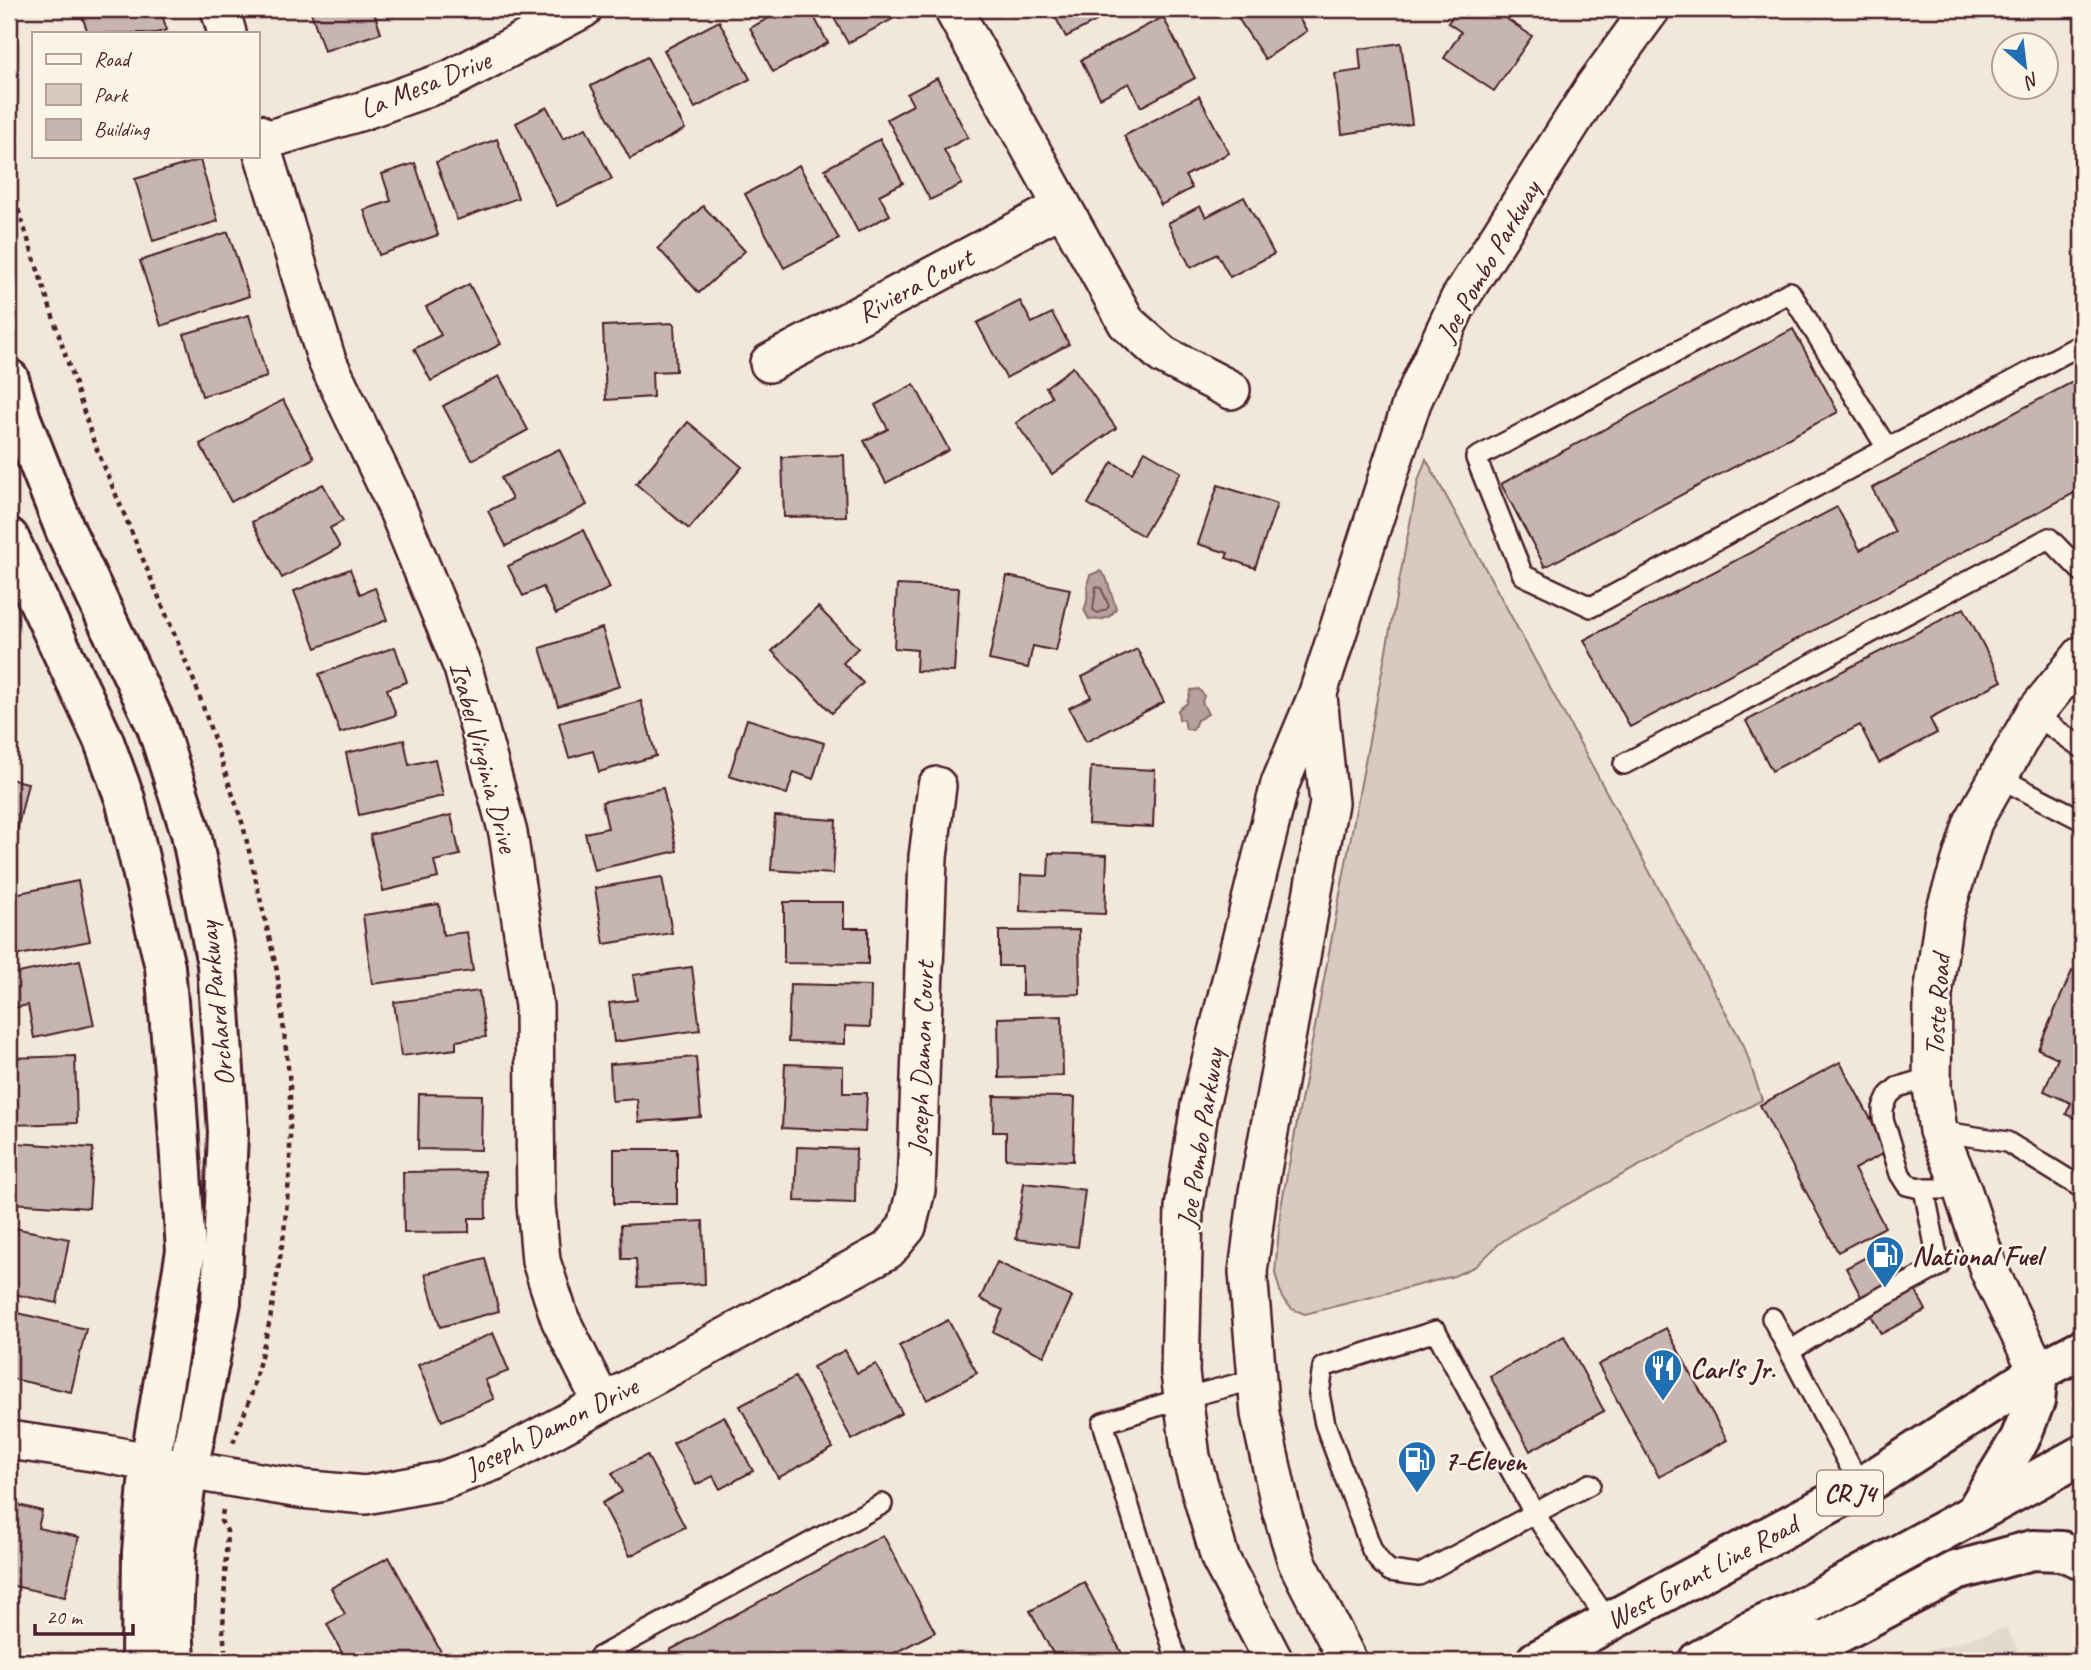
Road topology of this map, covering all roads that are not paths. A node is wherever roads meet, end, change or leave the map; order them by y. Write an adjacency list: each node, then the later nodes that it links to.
1 (220, 9): 5 (street)
2 (583, 9): 6 (street, La Mesa Drive)
3 (953, 9): 7 (street)
4 (1651, 9): 16 (street, Joe Pombo Parkway)
5 (227, 32)
6 (259, 137): 35 (street, Isabel Virginia Drive)
7 (1062, 208): 9 (street, Riviera Court); 11 (street)
8 (2082, 344): 12 (lane)
9 (769, 363)
10 (9, 379): 39 (main road, Orchard Parkway)
11 (1231, 390)
12 (1888, 448): 12 (lane)
13 (9, 538): 38 (main road, Orchard Parkway)
14 (2082, 572): 19 (lane)
15 (2082, 654): 17 (street, Toste Road)
16 (1317, 696): 33 (street, Joe Pombo Parkway); 34 (street, Joe Pombo Parkway)
17 (2034, 715): 18 (lane); 20 (street, Toste Road)
18 (2082, 748)
19 (1624, 764)
20 (1998, 777): 22 (lane); 23 (street, Toste Road)
21 (937, 786): 28 (street, Joseph Damon Court)
22 (2082, 820)
23 (1932, 1087): 24 (street, Toste Road); 26 (lane)
24 (1938, 1131): 25 (lane); 27 (street, Toste Road)
25 (2082, 1188)
26 (1924, 1189): 27 (lane); 31 (lane)
27 (1962, 1189): 32 (street, Toste Road)
28 (824, 1284): 35 (street, Joseph Damon Drive)
29 (1772, 1318): 31 (lane)
30 (2082, 1349): 32 (main road, West Grant Line Road / CR J4)
31 (1790, 1352): 41 (lane)
32 (2038, 1372): 41 (main road, West Grant Line Road / CR J4); 43 (main road)
33 (1257, 1380): 34 (lane); 53 (street, Joe Pombo Parkway)
34 (1183, 1398): 51 (lane); 52 (street, Joe Pombo Parkway)
35 (602, 1404): 39 (street, Joseph Damon Drive)
36 (9, 1440): 38 (street, Joseph Damon Drive)
37 (2082, 1455): 43 (main road, CR J4)
38 (150, 1462): 39 (street, Joseph Damon Drive); 49 (main road, Orchard Parkway)
39 (188, 1471): 50 (main road, Orchard Parkway)
40 (1590, 1484): 44 (lane)
41 (1861, 1487): 46 (main road, West Grant Line Road / CR J4)
42 (882, 1504): 48 (lane)
43 (1975, 1513): 47 (main road, CR J4)
44 (1535, 1515): 44 (lane); 46 (lane)
45 (2082, 1559): 47 (main road)
46 (1609, 1622): 54 (main road, West Grant Line Road / CR J4)
47 (1748, 1632): 55 (main road, CR J4)
48 (599, 1657)
49 (141, 1661)
50 (175, 1661)
51 (1177, 1661)
52 (1274, 1661)
53 (1348, 1661)
54 (1536, 1661)
55 (1698, 1661)

